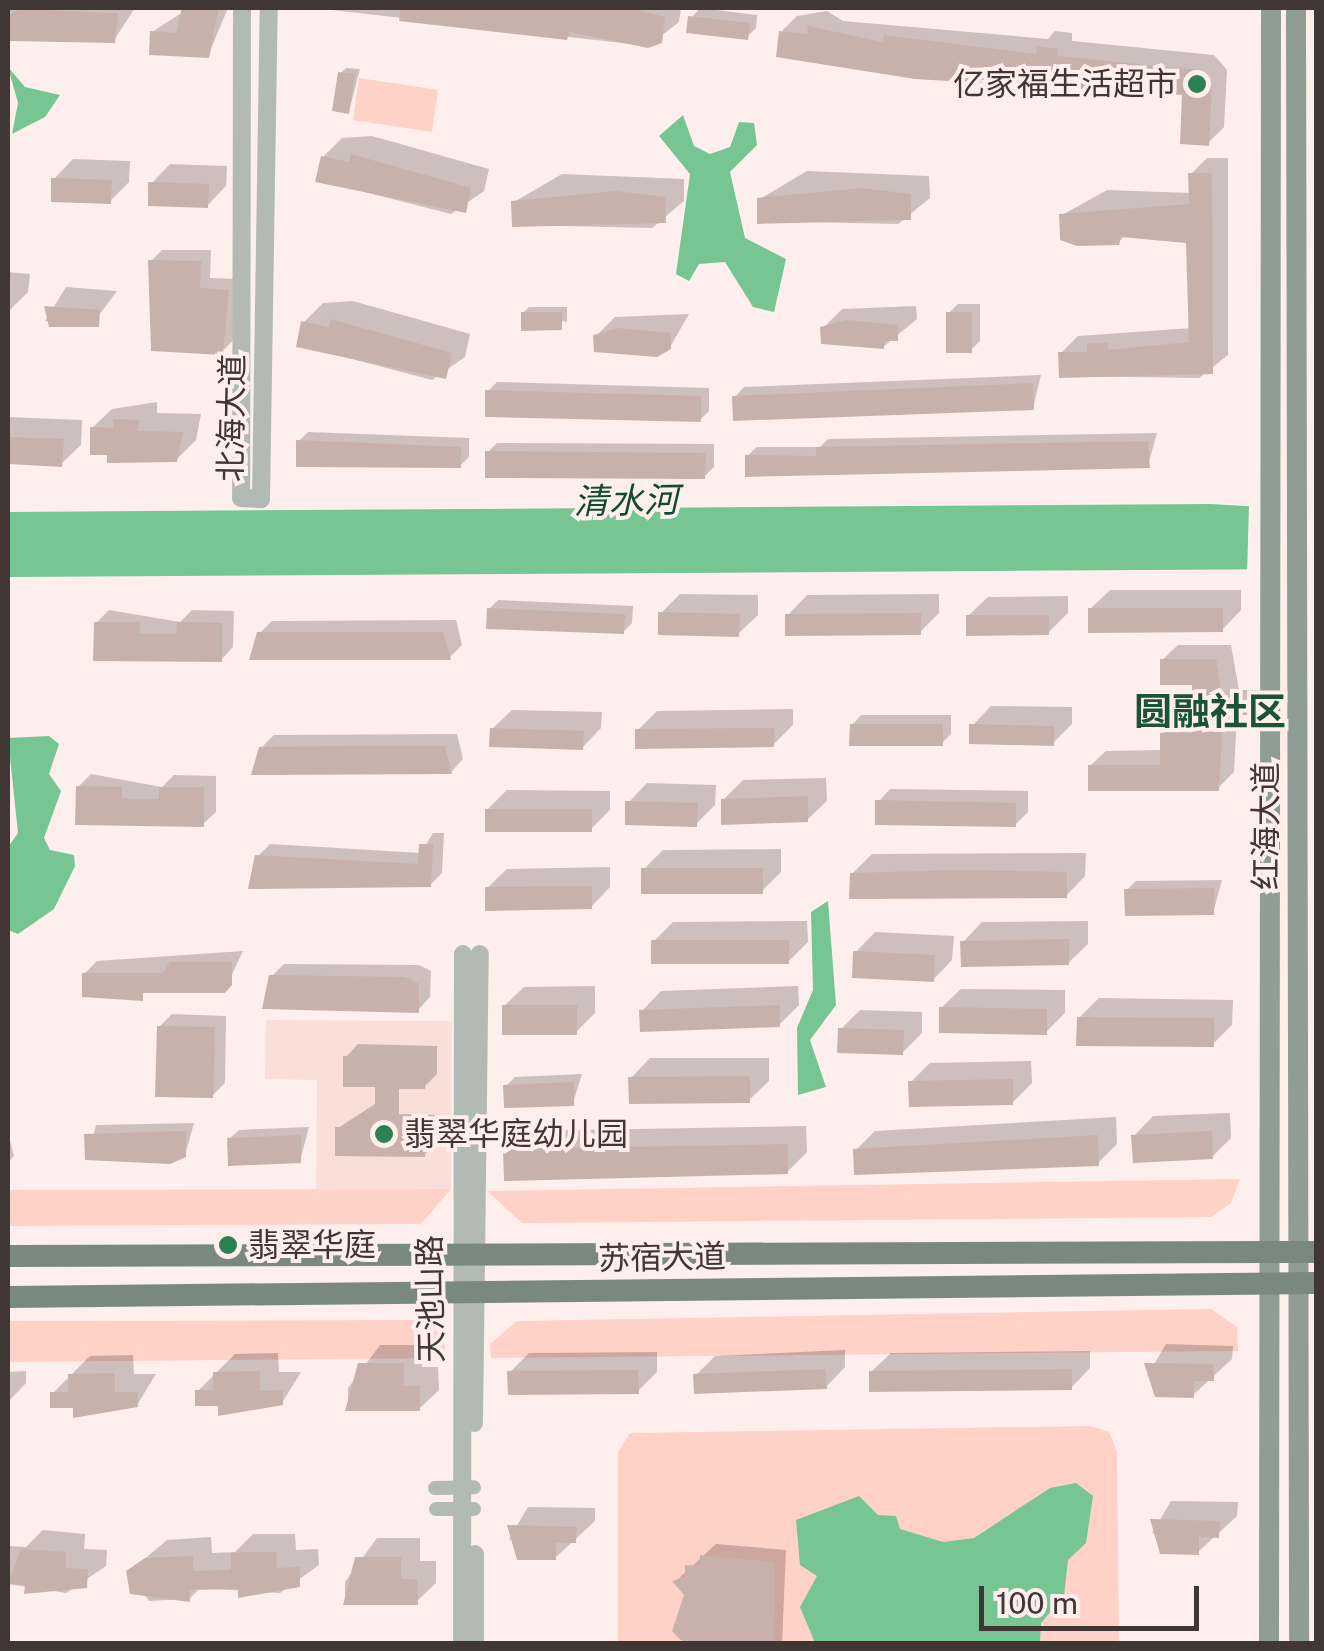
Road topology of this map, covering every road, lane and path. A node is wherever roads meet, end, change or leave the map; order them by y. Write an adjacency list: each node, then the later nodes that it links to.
1 (242, 8): 2 (street, 北海大道)
2 (269, 8)
3 (1271, 8): 6 (main road, 红海大道)
4 (1296, 8): 7 (main road, 红海大道)
5 (472, 954): 8 (street, 天池山路)
6 (1267, 1252): 7 (main road, 苏宿大道); 8 (main road, 苏宿大道); 11 (main road, 红海大道)
7 (1308, 1252): 10 (main road, 红海大道)
8 (468, 1255): 9 (main road, 苏宿大道); 12 (street, 天池山路)
9 (8, 1256)
10 (1308, 1283): 11 (main road, 苏宿大道); 21 (main road, 红海大道)
11 (1268, 1284): 12 (main road, 苏宿大道); 20 (main road, 红海大道)
12 (468, 1293): 13 (main road, 苏宿大道); 14 (street, 天池山路)
13 (8, 1297)
14 (469, 1487): 15 (street); 16 (street, 天池山路)
15 (436, 1488)
16 (469, 1508): 17 (street); 18 (street, 天池山路); 19 (street, 天池山路)
17 (436, 1509)
18 (462, 1644)
19 (474, 1644)
20 (1269, 1644)
21 (1299, 1644)

